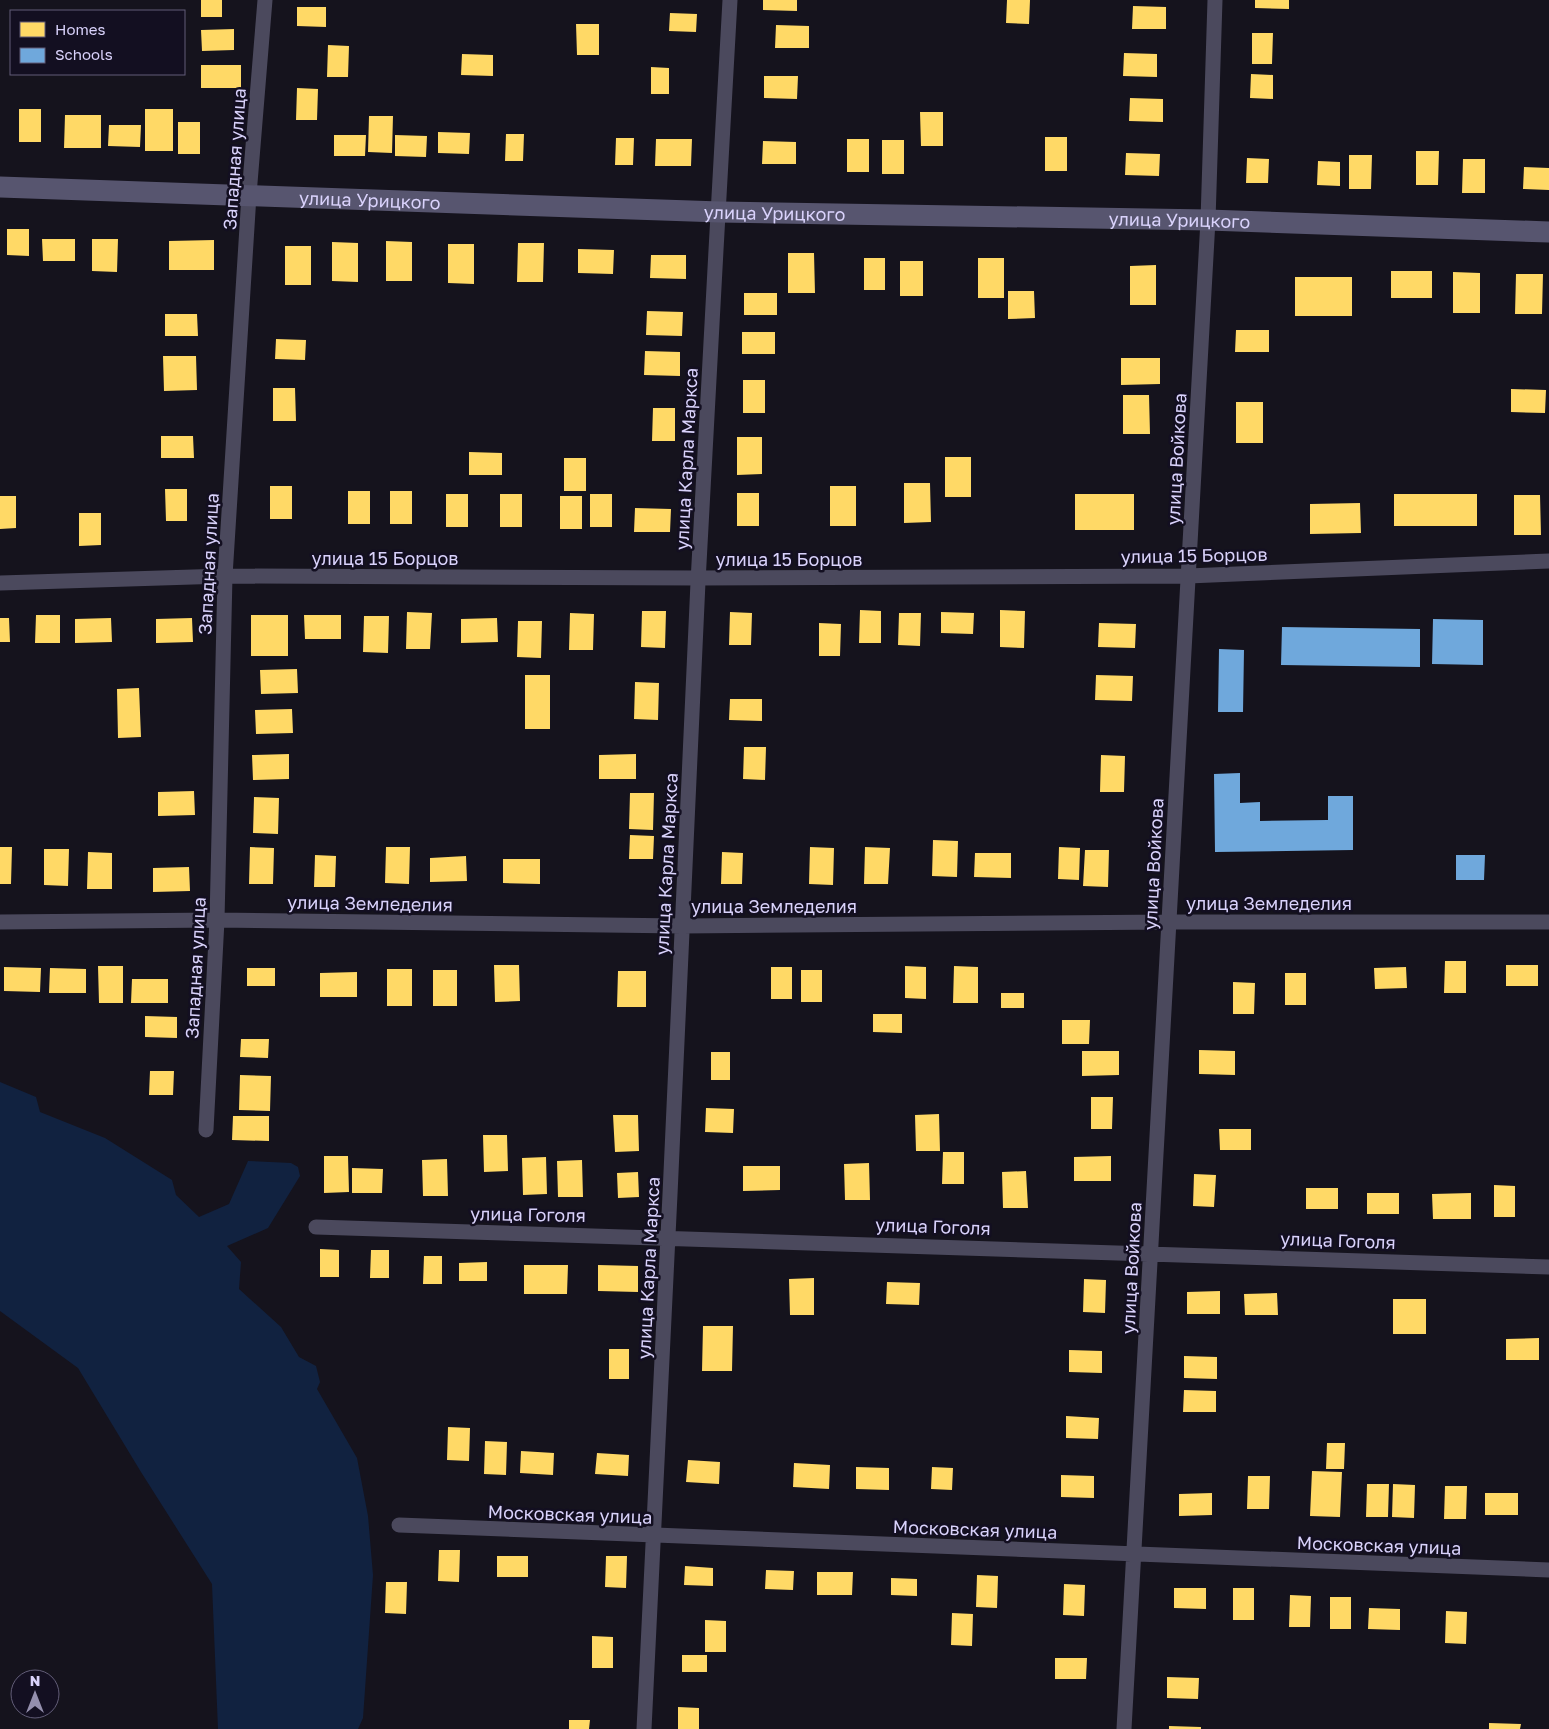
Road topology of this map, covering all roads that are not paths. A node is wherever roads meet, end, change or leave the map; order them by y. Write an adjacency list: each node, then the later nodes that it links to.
1 (265, 0): 5 (street, Западная улица)
2 (730, 0): 6 (street, улица Карла Маркса)
3 (1215, 0): 7 (street, улица Войкова)
4 (0, 187): 5 (street, улица Урицкого)
5 (249, 195): 6 (street, улица Урицкого); 10 (street, Западная улица)
6 (720, 212): 7 (street, улица Урицкого); 12 (street, улица Карла Маркса)
7 (1208, 220): 8 (street, улица Урицкого); 11 (street, улица Войкова)
8 (1549, 232)
9 (1549, 561): 11 (street, улица 15 Борцов)
10 (225, 576): 12 (street, улица 15 Борцов); 13 (street, улица 15 Борцов); 14 (street, Западная улица)
11 (1188, 576): 12 (street, улица 15 Борцов); 16 (street, улица Войкова)
12 (698, 578): 18 (street, улица Карла Маркса)
13 (0, 583)
14 (217, 920): 15 (street, улица Земледелия); 18 (street, улица Земледелия); 19 (street, Западная улица)
15 (0, 922)
16 (1169, 922): 17 (street, улица Земледелия); 18 (street, улица Земледелия); 22 (street, улица Войкова)
17 (1549, 922)
18 (682, 926): 21 (street, улица Карла Маркса)
19 (206, 1130)
20 (316, 1227): 21 (street, улица Гоголя)
21 (668, 1236): 22 (street, улица Гоголя); 25 (street, улица Карла Маркса)
22 (1150, 1252): 23 (street, улица Гоголя); 26 (street, улица Войкова)
23 (1549, 1268)
24 (399, 1525): 25 (street, Московская улица)
25 (654, 1536): 26 (street, Московская улица); 28 (street, улица Карла Маркса)
26 (1134, 1554): 27 (street, Московская улица); 29 (street, улица Войкова)
27 (1549, 1570)
28 (644, 1729)
29 (1124, 1729)

